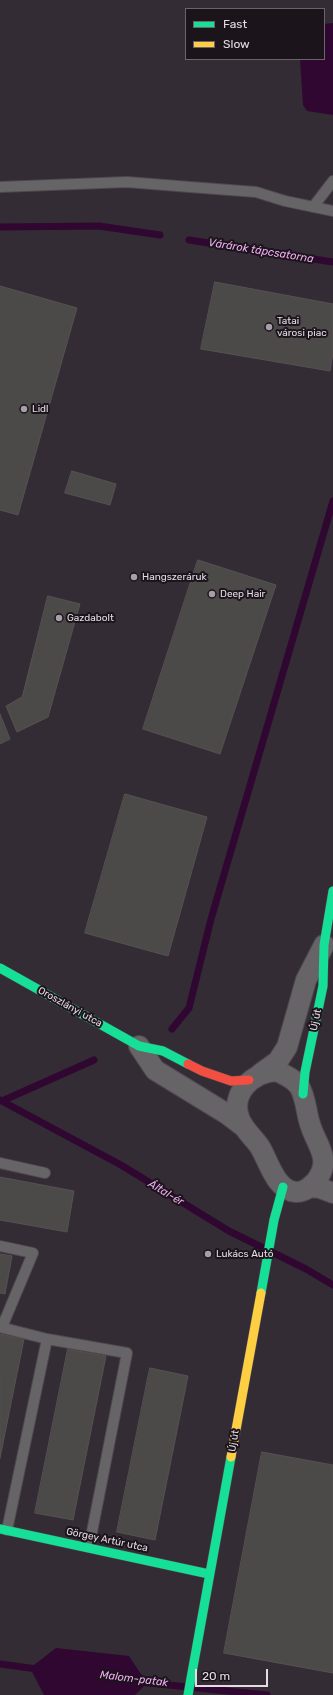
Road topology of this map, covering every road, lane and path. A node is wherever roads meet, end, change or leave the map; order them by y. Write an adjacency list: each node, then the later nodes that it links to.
1 (333, 181): 3 (lane)
2 (0, 188): 3 (lane)
3 (313, 207): 4 (lane)
4 (333, 211)
5 (333, 891): 6 (street, Új út)
6 (324, 945): 9 (street, Új út); 10 (street, Új út)
7 (0, 968): 8 (street, Oroszlányi utca)
8 (139, 1046): 9 (street, Oroszlányi utca); 11 (street, Oroszlányi utca)
9 (255, 1077): 10 (street); 11 (street)
10 (303, 1094): 12 (street)
11 (244, 1128): 15 (street)
12 (329, 1158): 16 (street)
13 (0, 1163): 14 (lane)
14 (45, 1173)
15 (282, 1187): 16 (street); 23 (street, Új út)
16 (310, 1187): 17 (street)
17 (333, 1193)
18 (0, 1246): 19 (lane)
19 (1, 1327): 20 (lane)
20 (47, 1339): 21 (lane); 22 (lane)
21 (3, 1530): 22 (street, Görgey Artúr utca)
22 (90, 1547): 23 (street, Görgey Artúr utca)
23 (210, 1574): 24 (street, Új út)
24 (188, 1695)

